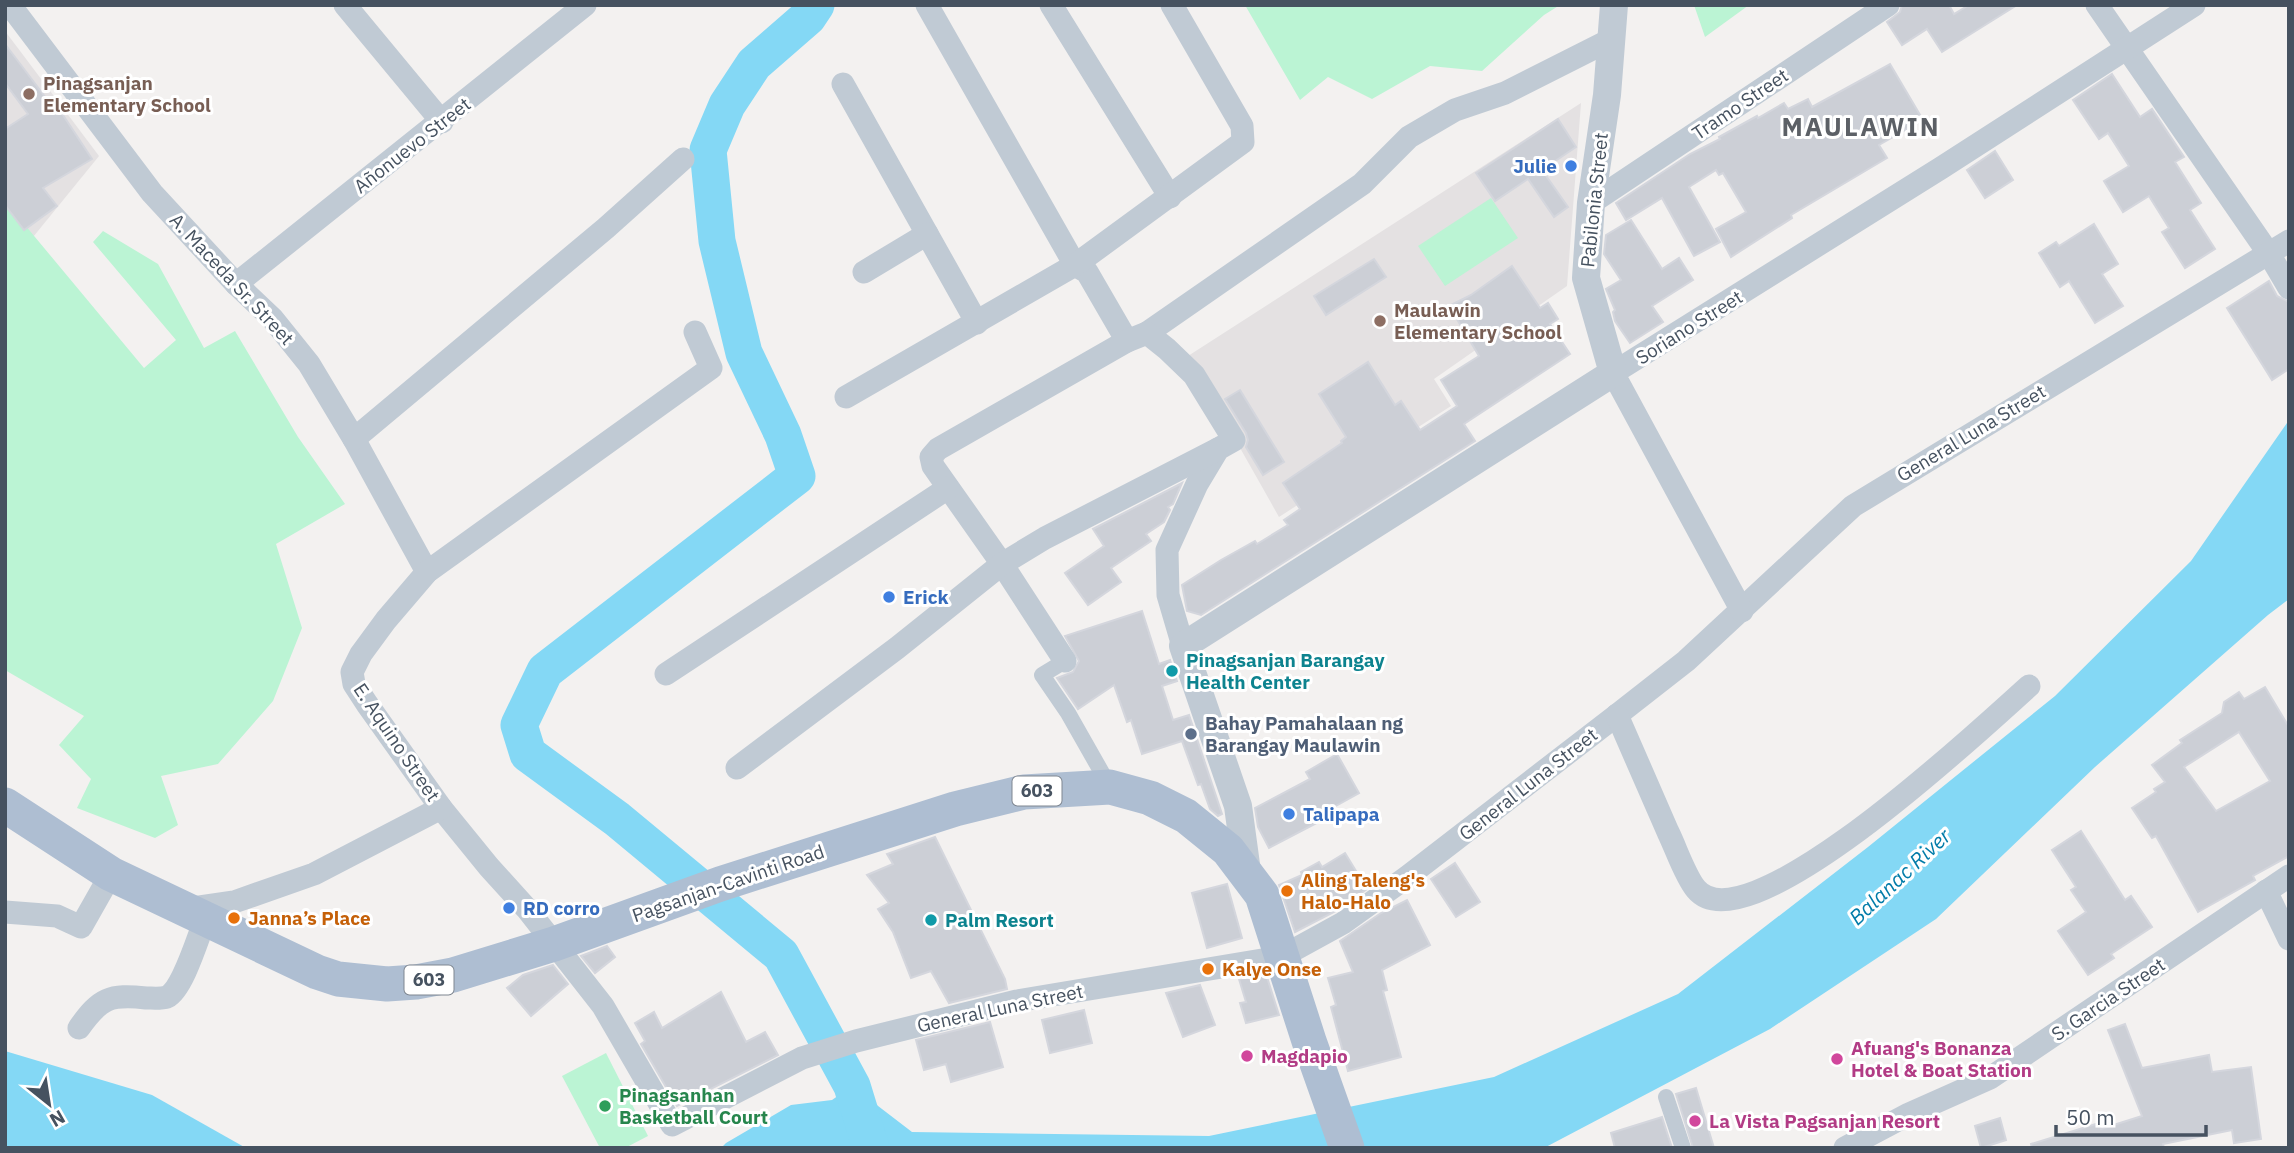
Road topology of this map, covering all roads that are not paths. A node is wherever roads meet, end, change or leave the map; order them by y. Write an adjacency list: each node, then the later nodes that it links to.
1 (10, 5): 23 (street, A. Maceda Sr. Street)
2 (345, 5): 14 (street)
3 (585, 5): 14 (street, Añonuevo Street)
4 (927, 5): 21 (street)
5 (1051, 5): 16 (street)
6 (1172, 5): 16 (street)
7 (1614, 5): 11 (street, Pabilonia Street)
8 (1888, 5): 17 (street, Tramo Street)
9 (2097, 5): 12 (street)
10 (2194, 5): 12 (street, Soriano Street)
11 (1611, 40): 17 (street, Pabilonia Street); 27 (street)
12 (2127, 49): 20 (street); 28 (street, Soriano Street)
13 (843, 84): 18 (street)
14 (442, 122): 23 (street, Añonuevo Street)
15 (683, 159): 30 (street)
16 (1170, 197): 21 (street)
17 (1591, 203): 28 (street, Pabilonia Street)
18 (927, 234): 22 (street); 25 (street)
19 (2289, 240): 20 (street, General Luna Street)
20 (2269, 254): 24 (street); 35 (street, General Luna Street)
21 (1076, 264): 25 (street); 27 (street)
22 (864, 271)
23 (236, 284): 30 (street, A. Maceda Sr. Street)
24 (2289, 288)
25 (977, 323): 29 (street)
26 (695, 332): 34 (street, E. Aquino Street)
27 (1137, 337): 31 (street); 32 (street)
28 (1613, 373): 35 (street, Pabilonia Street); 36 (street, Soriano Street)
29 (846, 397)
30 (354, 439): 34 (street, A. Maceda Sr. Street)
31 (1226, 444): 33 (street); 36 (street)
32 (948, 488): 33 (street); 38 (street)
33 (1002, 564): 37 (street); 41 (street)
34 (427, 572): 44 (street, E. Aquino Street)
35 (1742, 611): 40 (street, General Luna Street)
36 (1183, 646): 45 (street)
37 (1065, 661): 42 (street)
38 (666, 674)
39 (2029, 686): 40 (street)
40 (1617, 715): 53 (street, General Luna Street)
41 (737, 768)
42 (1110, 786): 45 (main road, Pagsanjan-Cavinti Road / 603); 52 (main road, Pagsanjan-Cavinti Road / 603)
43 (5, 805): 46 (main road, Pagsanjan-Cavinti Road / 603)
44 (441, 808): 50 (street); 52 (street, E. Aquino Street)
45 (1247, 872): 53 (main road, Pagsanjan-Cavinti Road / 603)
46 (111, 874): 49 (street); 50 (main road, Pagsanjan-Cavinti Road / 603)
47 (2289, 876): 48 (street, S. Garcia Street)
48 (2266, 891): 51 (street); 59 (street, S. Garcia Street)
49 (5, 912)
50 (194, 915): 52 (main road, Pagsanjan-Cavinti Road / 603); 54 (street)
51 (2289, 939)
52 (554, 944): 56 (street, E. Aquino Street)
53 (1281, 957): 56 (street, General Luna Street); 57 (main road, Pagsanjan-Cavinti Road / 603)
54 (79, 1028)
55 (1666, 1097): 58 (street)
56 (672, 1125)
57 (1347, 1148)
58 (1684, 1148)
59 (1845, 1148)

